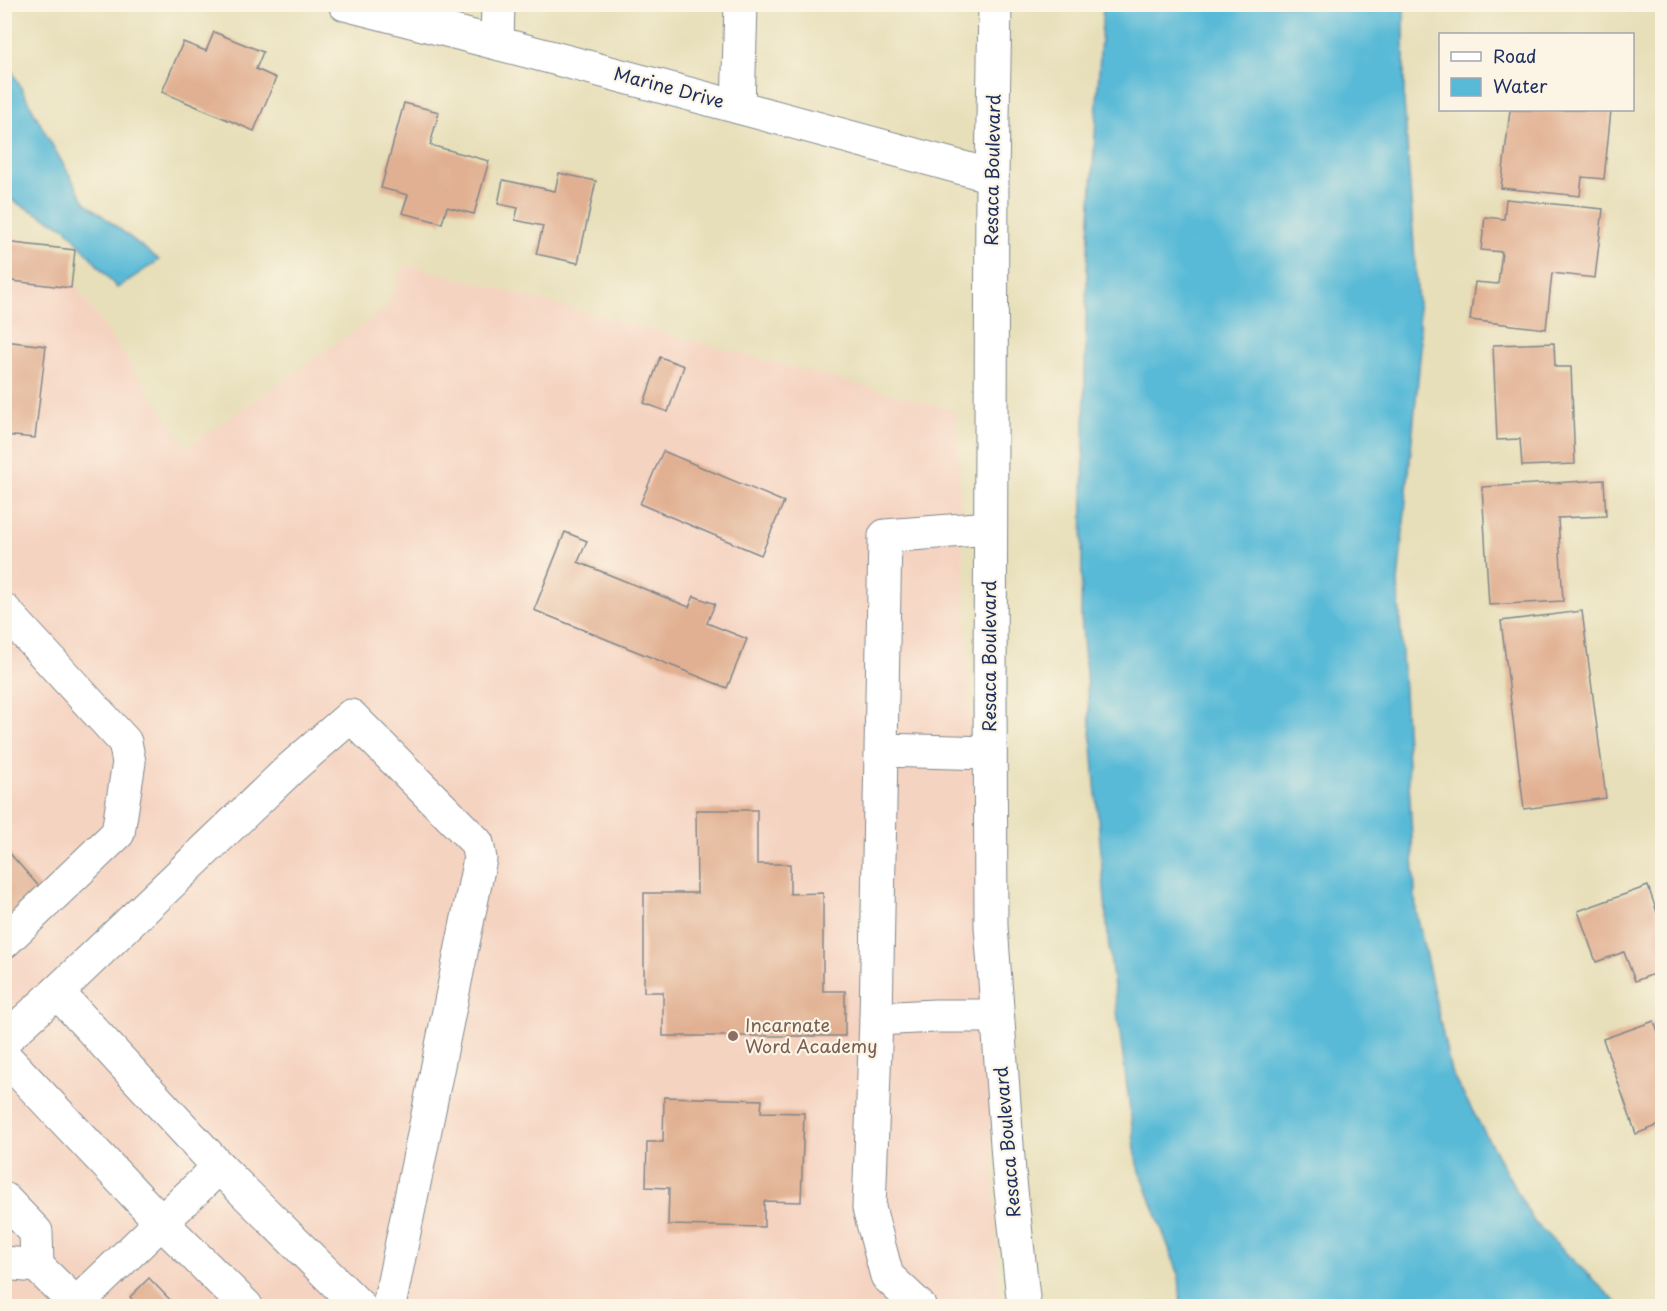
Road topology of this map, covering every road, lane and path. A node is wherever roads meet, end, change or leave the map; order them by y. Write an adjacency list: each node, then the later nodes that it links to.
1 (345, 4): 5 (street, Marine Drive)
2 (498, 4): 5 (street)
3 (741, 4): 6 (street)
4 (995, 4): 7 (street, Resaca Boulevard)
5 (497, 43): 6 (street, Marine Drive)
6 (738, 106): 7 (street, Marine Drive)
7 (992, 176): 8 (street, Resaca Boulevard)
8 (990, 528): 10 (street); 11 (street, Resaca Boulevard)
9 (4, 610): 12 (street)
10 (882, 750): 11 (street); 15 (street)
11 (990, 753): 14 (street, Resaca Boulevard)
12 (4, 942)
13 (57, 992): 16 (street); 18 (street); 26 (street)
14 (997, 1016): 15 (street); 28 (street, Resaca Boulevard)
15 (876, 1019): 27 (street)
16 (4, 1040)
17 (4, 1056): 20 (street)
18 (219, 1167): 20 (street); 25 (street)
19 (4, 1199): 22 (street)
20 (161, 1222): 23 (street); 24 (street)
21 (4, 1263): 22 (street)
22 (37, 1266): 23 (street)
23 (89, 1301)
24 (246, 1306)
25 (359, 1306)
26 (389, 1306)
27 (919, 1306)
28 (1024, 1306)

